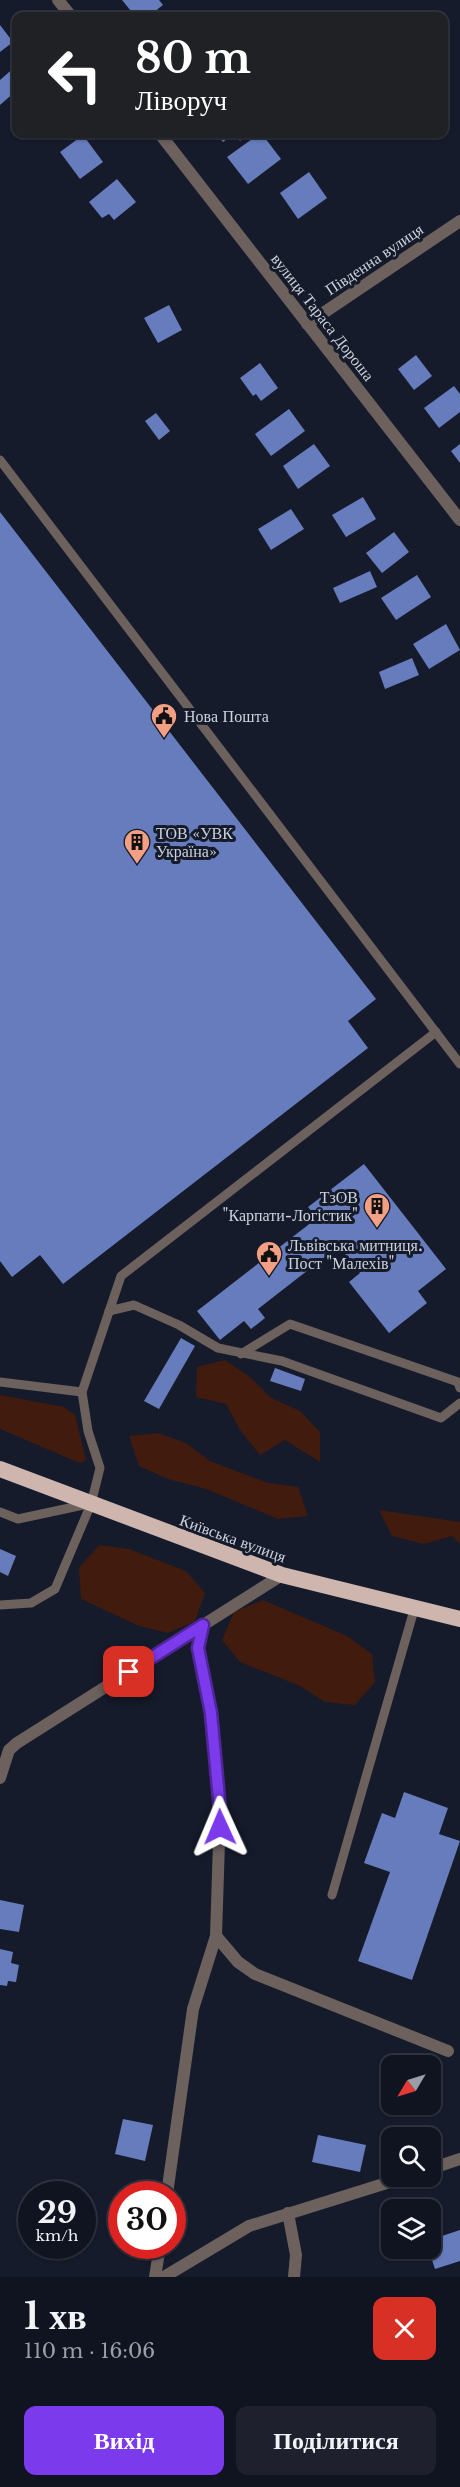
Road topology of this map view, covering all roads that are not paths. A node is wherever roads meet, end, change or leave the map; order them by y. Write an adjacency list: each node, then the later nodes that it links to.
1 (58, 0): 2 (street)
2 (68, 12)
3 (163, 138): 5 (street, вулиця Тараса Дороша)
4 (460, 221): 5 (street, Південна вулиця)
5 (307, 324): 7 (street, вулиця Тараса Дороша)
6 (0, 460): 8 (lane)
7 (460, 520)
8 (436, 1032): 9 (lane); 10 (lane)
9 (460, 1064)
10 (108, 1311): 11 (lane); 14 (lane)
11 (242, 1354): 13 (lane); 15 (lane)
12 (0, 1382): 14 (lane)
13 (460, 1388)
14 (82, 1392): 17 (lane)
15 (460, 1403)
16 (0, 1469): 17 (highway, Київська вулиця)
17 (91, 1504): 18 (lane); 19 (highway, Київська вулиця); 20 (lane)
18 (0, 1512)
19 (282, 1575): 21 (highway, Київська вулиця); 23 (street)
20 (0, 1605)
21 (414, 1610): 22 (highway, Київська вулиця); 25 (lane)
22 (460, 1619)
23 (203, 1625): 24 (street); 26 (street)
24 (0, 1778)
25 (332, 1895)
26 (216, 1936): 27 (street); 30 (street)
27 (448, 2051)
28 (460, 2159): 29 (street)
29 (441, 2165)
30 (169, 2181)
31 (381, 2184): 32 (street)
32 (288, 2212): 35 (street); 36 (street)
33 (158, 2259): 34 (street)
34 (155, 2277)
35 (164, 2277)
36 (294, 2277)

